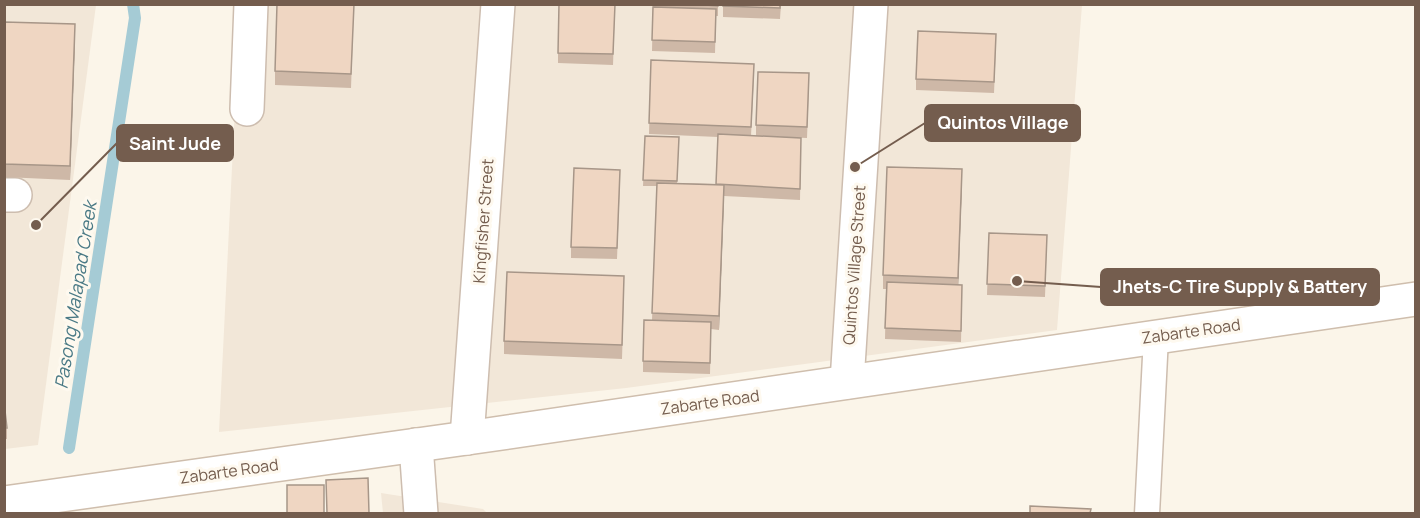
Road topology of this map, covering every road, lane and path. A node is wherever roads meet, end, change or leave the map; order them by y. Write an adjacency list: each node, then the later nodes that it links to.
1 (251, 4): 4 (main road)
2 (498, 4): 8 (main road, Kingfisher Street)
3 (871, 4): 7 (main road, Quintos Village Street)
4 (247, 109)
5 (1416, 298): 6 (main road, Zabarte Road)
6 (1156, 337): 7 (main road, Zabarte Road); 12 (lane)
7 (847, 382): 8 (main road, Zabarte Road)
8 (467, 438): 9 (main road, Zabarte Road)
9 (416, 445): 10 (main road, Zabarte Road); 11 (main road)
10 (4, 503)
11 (421, 513)
12 (1147, 513)

